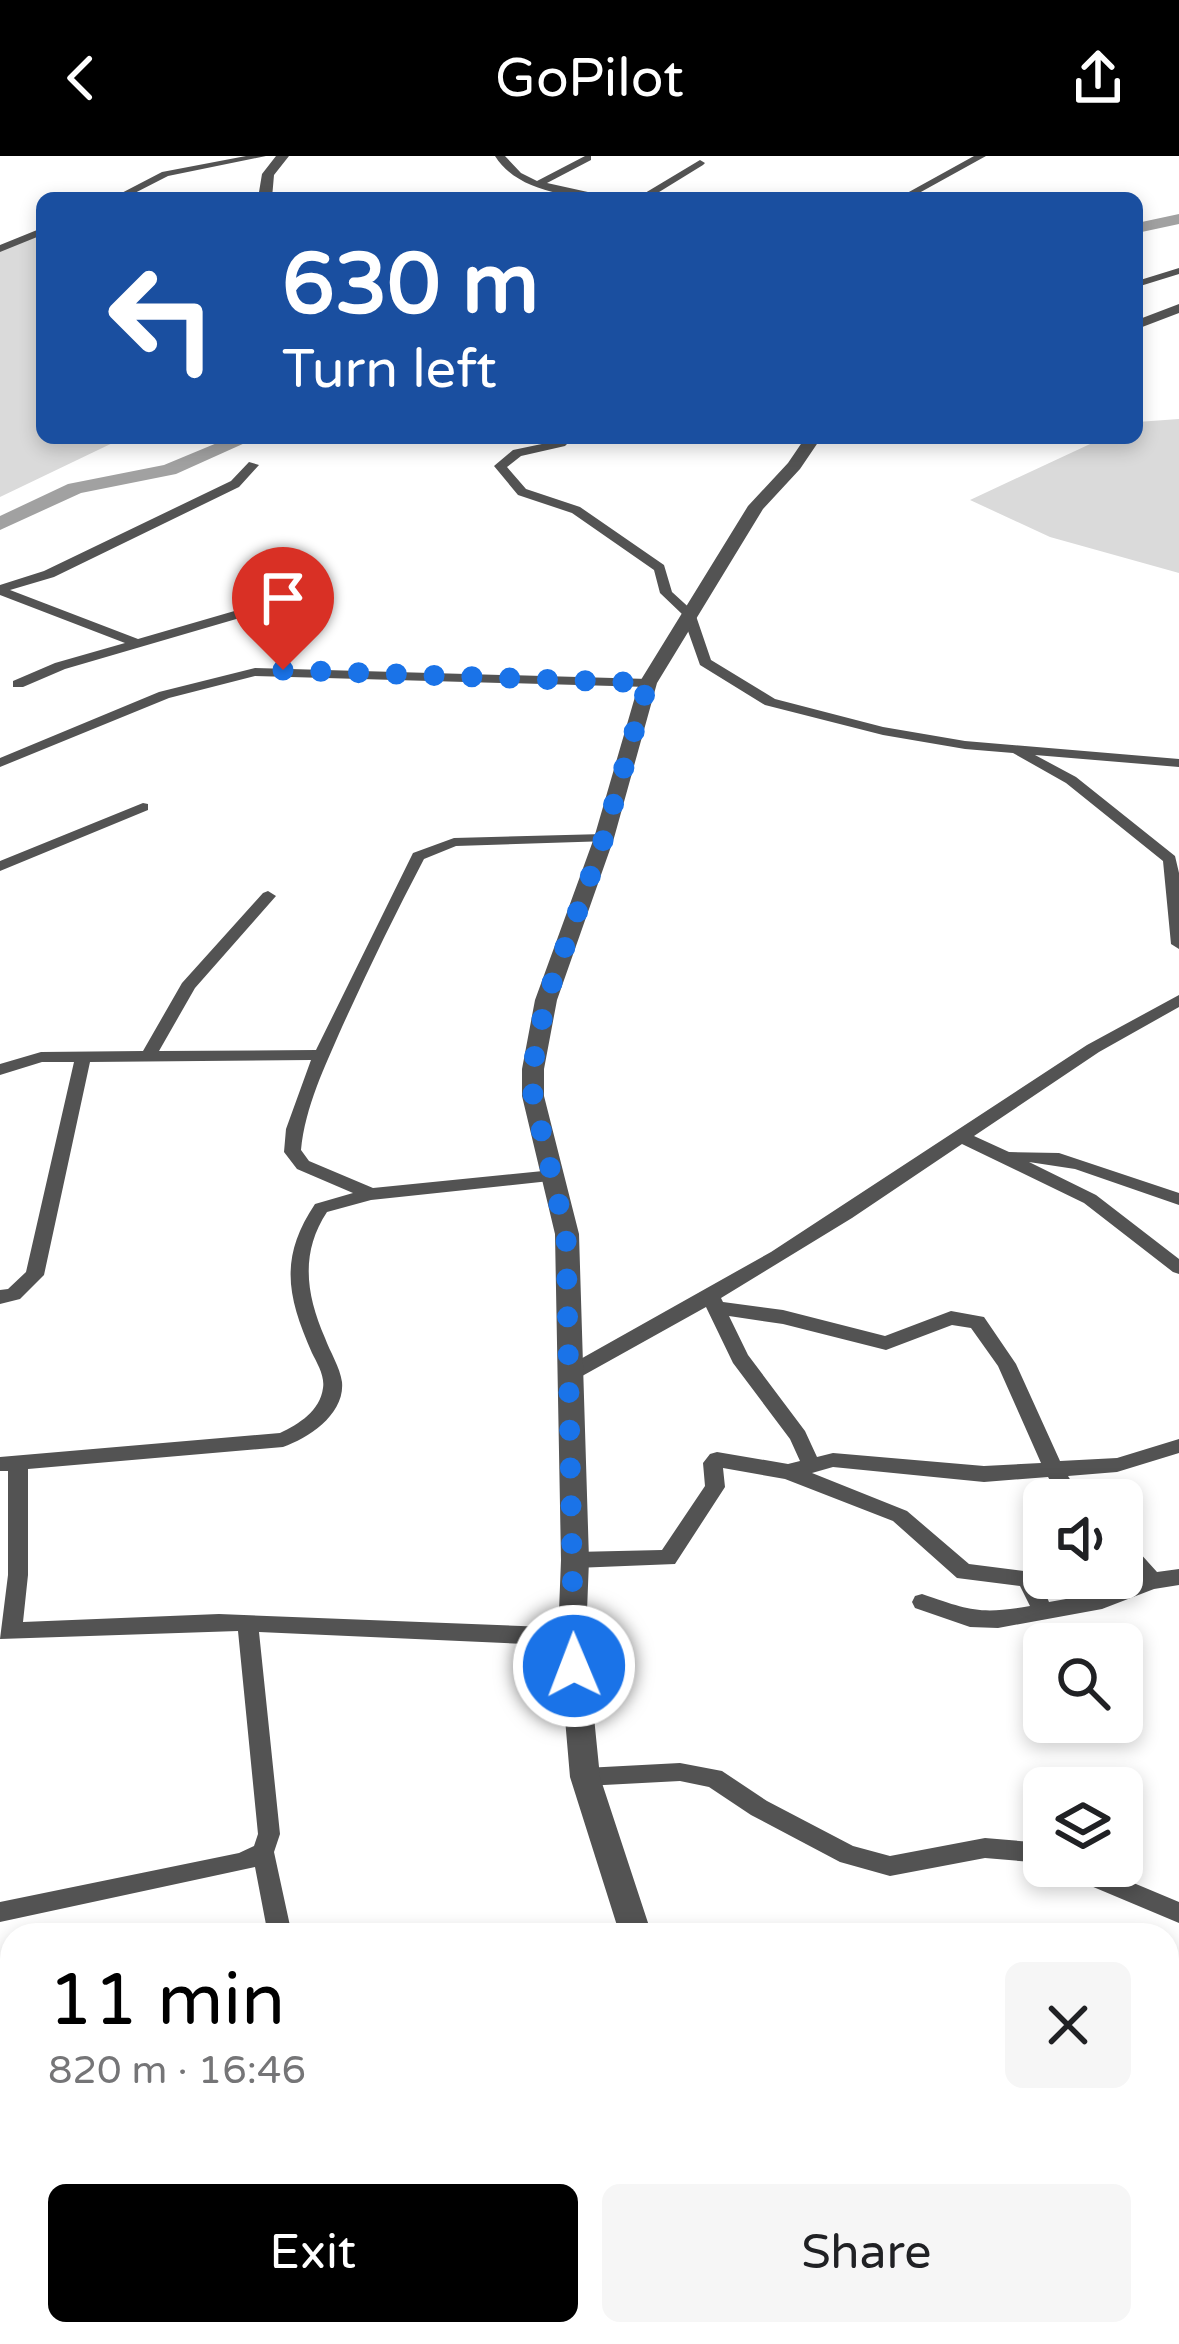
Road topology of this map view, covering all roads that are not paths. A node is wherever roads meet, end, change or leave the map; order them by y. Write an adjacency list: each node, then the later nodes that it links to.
1 (261, 156): 8 (street)
2 (283, 156): 9 (street)
3 (500, 156): 7 (street)
4 (981, 156): 12 (street)
5 (588, 158): 7 (street)
6 (700, 163): 11 (street)
7 (540, 183): 10 (street)
8 (129, 192)
9 (266, 192)
10 (582, 192)
11 (652, 192)
12 (914, 192)
13 (36, 234): 14 (street)
14 (0, 249)
15 (1179, 271): 16 (street)
16 (1143, 282)
17 (1179, 308): 18 (street)
18 (1143, 323)
19 (560, 444): 24 (street)
20 (809, 444): 24 (street)
21 (254, 465): 22 (street)
22 (0, 590): 25 (street)
23 (286, 600): 25 (street)
24 (688, 613): 26 (street); 29 (street)
25 (136, 643): 27 (street)
26 (648, 683): 31 (street); 34 (street)
27 (18, 684)
28 (1179, 747): 30 (street)
29 (1012, 749): 30 (street); 37 (street)
30 (1157, 759): 32 (street)
31 (0, 763)
32 (1179, 763)
33 (143, 807): 35 (street)
34 (604, 838): 39 (street); 45 (street)
35 (0, 866)
36 (268, 896): 40 (street)
37 (1179, 944)
38 (1179, 1000): 43 (street)
39 (320, 1055): 40 (street); 46 (street)
40 (148, 1056): 41 (street)
41 (83, 1057): 42 (street); 49 (street)
42 (0, 1070)
43 (958, 1135): 44 (street); 50 (street)
44 (1009, 1158): 47 (street); 48 (street)
45 (553, 1176): 46 (street); 51 (street)
46 (371, 1195): 53 (street)
47 (1179, 1199)
48 (1179, 1268)
49 (0, 1297)
50 (715, 1303): 51 (street); 54 (street); 55 (street)
51 (568, 1375): 58 (street)
52 (1179, 1446): 55 (street)
53 (9, 1463): 65 (street)
54 (811, 1464): 55 (street); 56 (street)
55 (1050, 1468): 57 (street)
56 (788, 1472): 58 (street); 63 (street)
57 (1058, 1479)
58 (575, 1560): 66 (street)
59 (1143, 1571): 61 (street)
60 (1179, 1576): 61 (street)
61 (1152, 1581): 63 (street)
62 (922, 1602): 63 (street)
63 (1042, 1611)
64 (248, 1623): 65 (street); 66 (street); 69 (street)
65 (6, 1631)
66 (572, 1637): 67 (street)
67 (585, 1777): 68 (street); 74 (street)
68 (1023, 1851)
69 (263, 1852): 71 (street); 73 (street)
70 (1118, 1887): 72 (street)
71 (0, 1912)
72 (1179, 1913)
73 (278, 1923)
74 (632, 1923)

